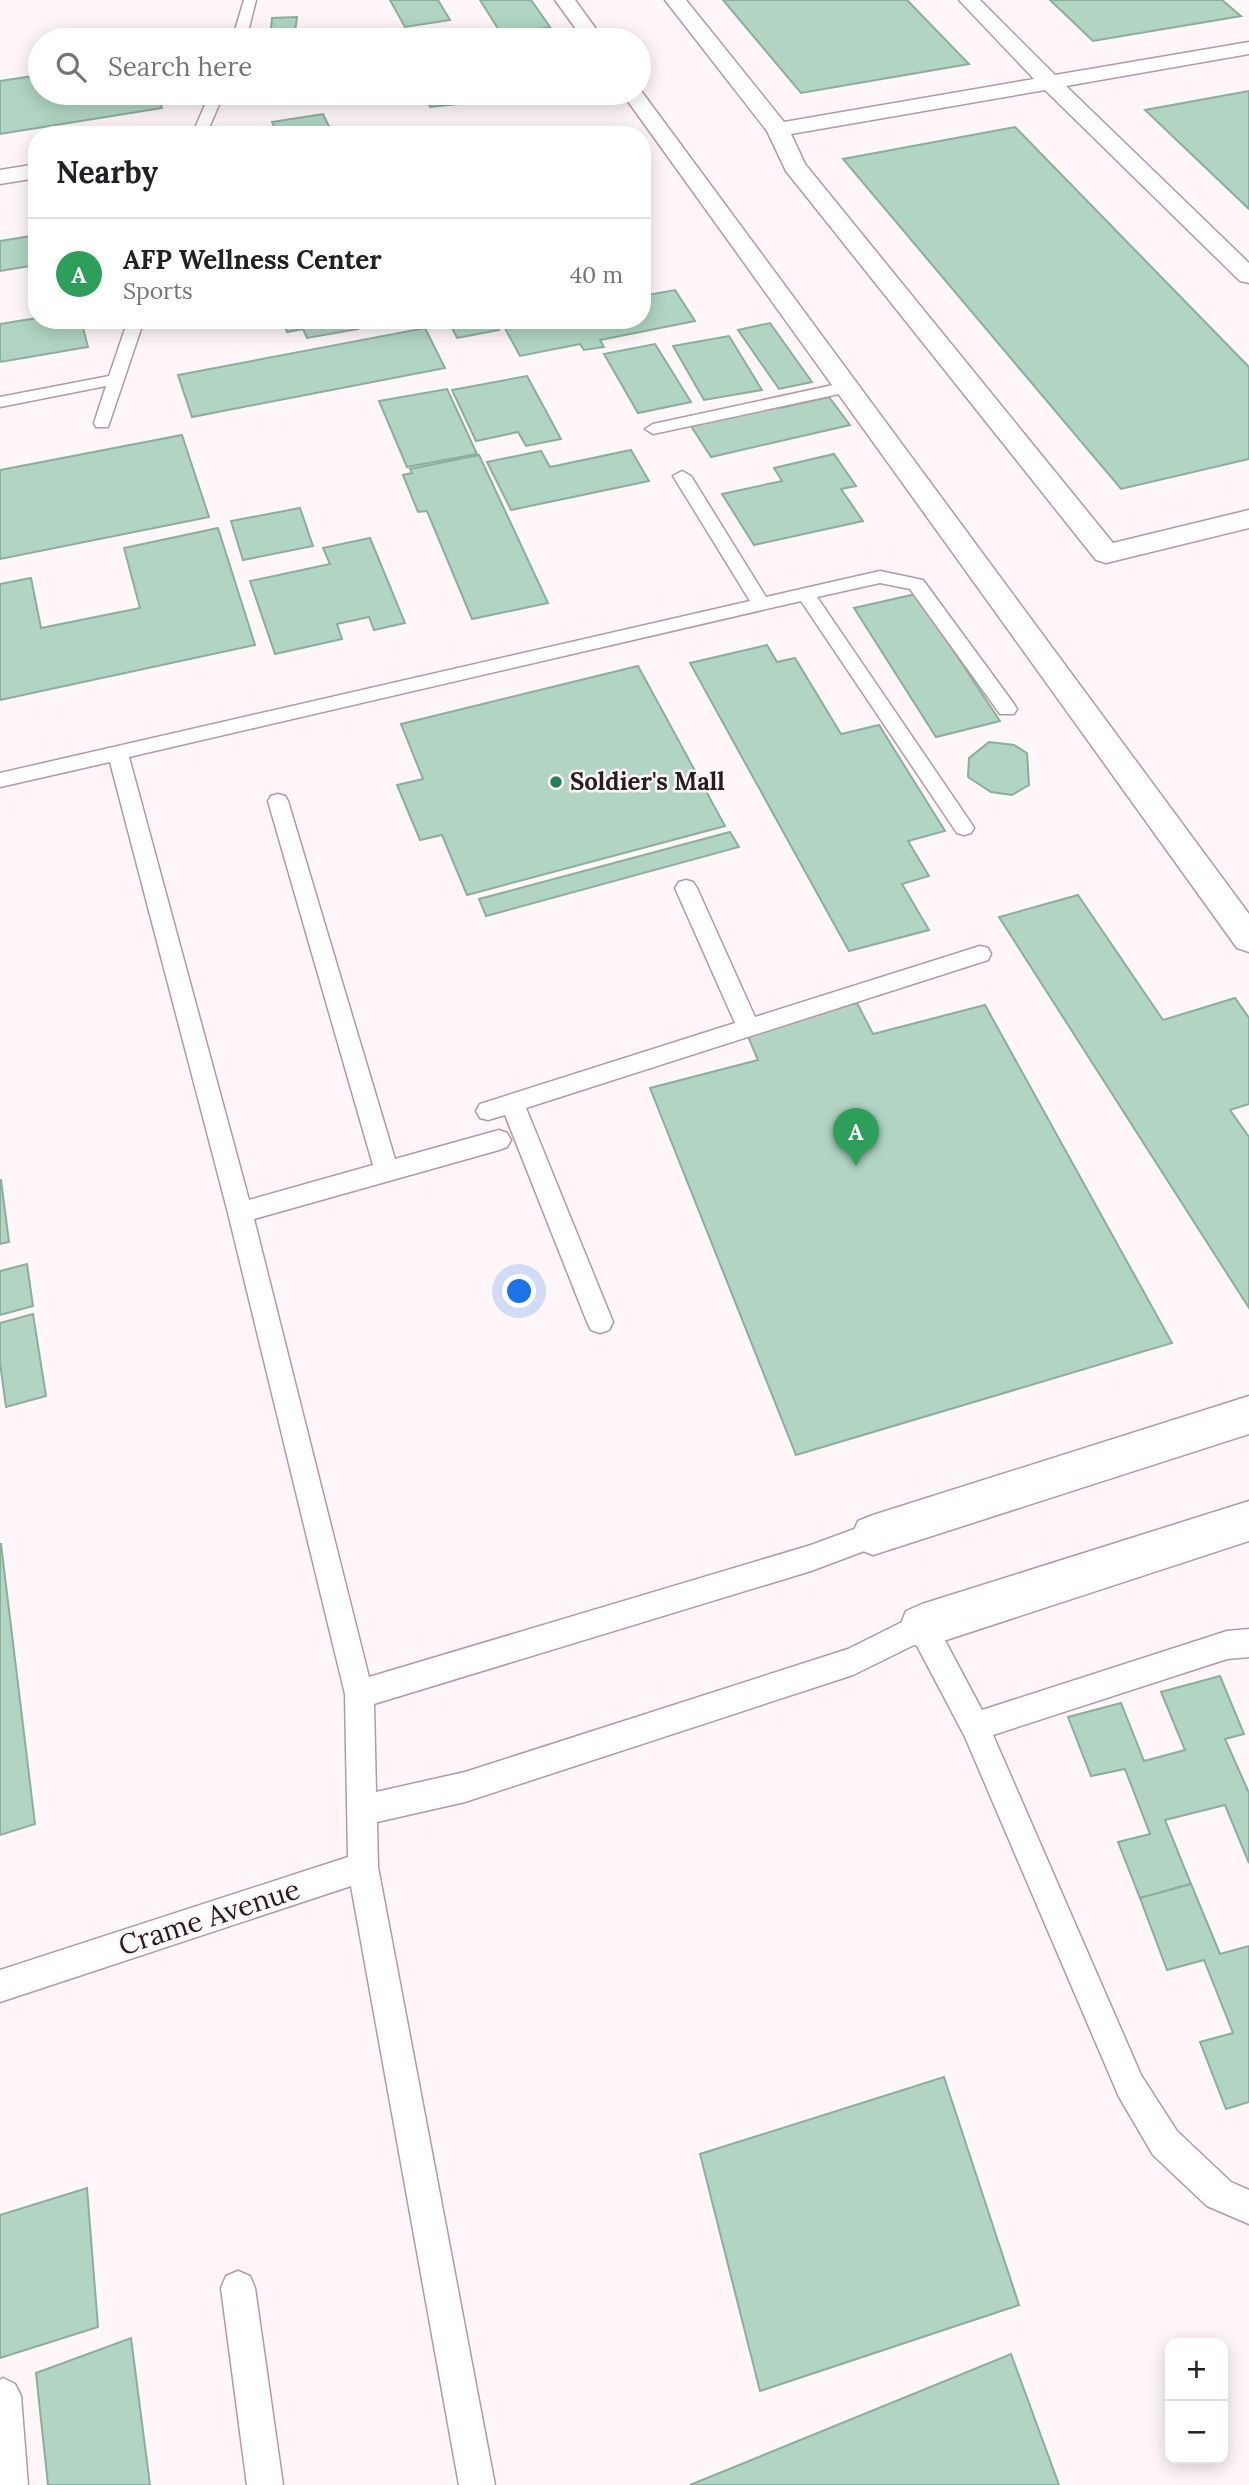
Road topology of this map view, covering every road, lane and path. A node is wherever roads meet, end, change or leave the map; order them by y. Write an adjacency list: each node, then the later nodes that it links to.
1 (250, 0): 5 (lane)
2 (565, 0): 6 (street)
3 (675, 0): 12 (street)
4 (969, 0): 8 (street)
5 (242, 28)
6 (585, 28)
7 (1249, 48): 8 (street)
8 (1050, 83): 12 (street); 15 (street)
9 (212, 105): 11 (lane)
10 (642, 105): 18 (street)
11 (204, 126)
12 (778, 130): 23 (street)
13 (28, 172): 14 (street)
14 (0, 177)
15 (1249, 276)
16 (133, 329): 17 (lane)
17 (117, 379): 19 (lane); 20 (lane)
18 (847, 387): 21 (lane); 32 (street)
19 (0, 402)
20 (102, 423)
21 (653, 429)
22 (682, 476): 25 (lane)
23 (1249, 519)
24 (807, 596): 25 (lane); 26 (lane); 30 (lane)
25 (762, 605): 27 (lane)
26 (1007, 709)
27 (118, 753): 28 (lane); 39 (lane)
28 (0, 780)
29 (278, 801): 38 (lane)
30 (964, 828)
31 (686, 888): 34 (lane)
32 (1249, 939)
33 (980, 954): 34 (lane)
34 (748, 1027): 35 (lane)
35 (512, 1103): 36 (lane); 40 (lane)
36 (488, 1111)
37 (499, 1140): 38 (lane)
38 (387, 1171): 39 (lane)
39 (240, 1213): 46 (lane)
40 (600, 1322)
41 (1249, 1415): 43 (street)
42 (1249, 1521): 44 (street)
43 (873, 1535): 46 (lane)
44 (922, 1626): 47 (lane); 48 (lane)
45 (1249, 1643): 47 (lane)
46 (359, 1694): 48 (lane)
47 (975, 1727): 51 (lane)
48 (362, 1810): 49 (lane)
49 (363, 1867): 50 (lane, Crame Avenue); 56 (lane)
50 (0, 1986)
51 (1249, 2208)
52 (238, 2288): 55 (lane)
53 (2, 2396): 54 (lane)
54 (10, 2485)
55 (265, 2485)
56 (477, 2485)

